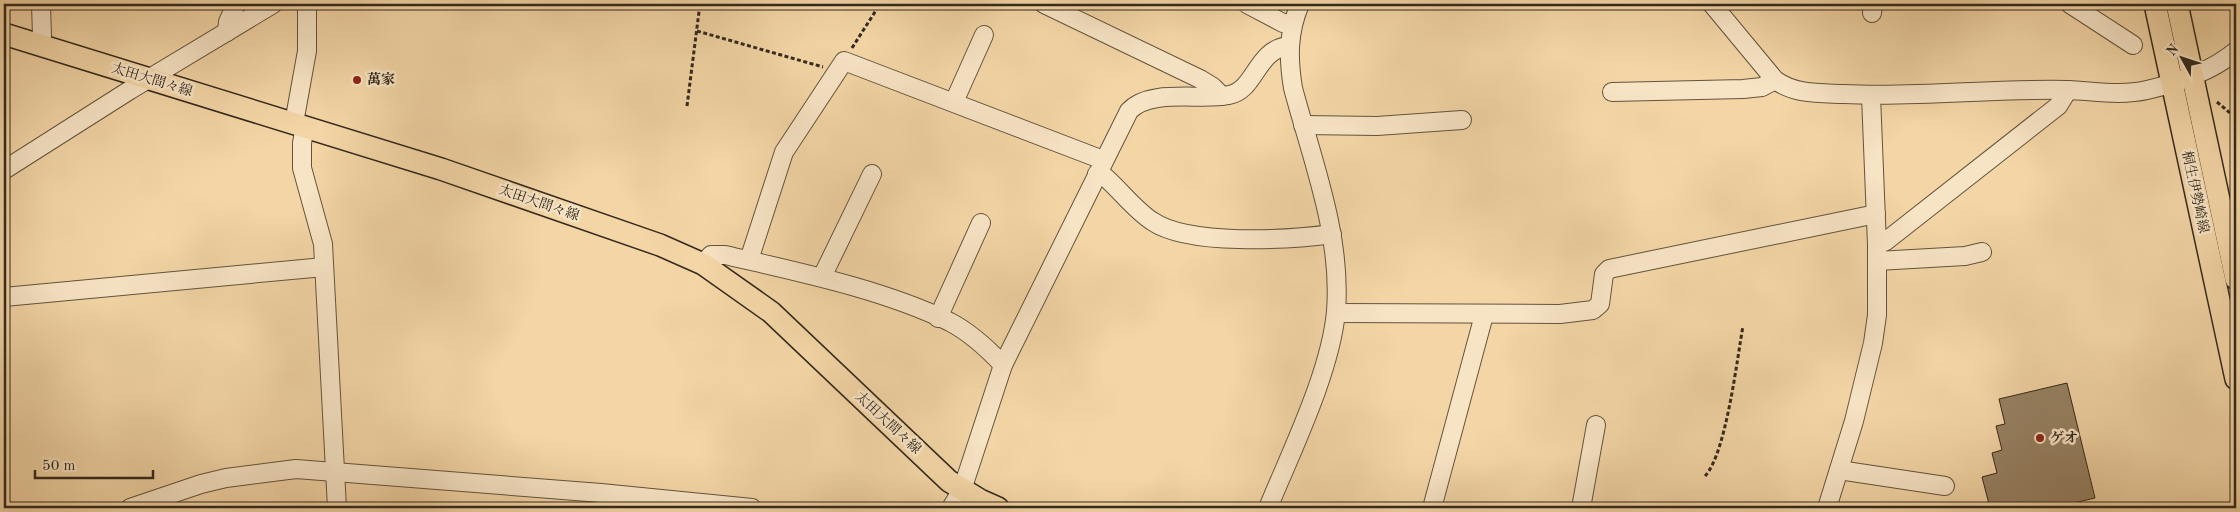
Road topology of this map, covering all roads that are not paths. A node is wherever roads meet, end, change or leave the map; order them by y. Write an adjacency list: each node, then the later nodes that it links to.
1 (41, 4): 16 (street)
2 (236, 4): 13 (street)
3 (273, 4): 13 (street)
4 (307, 4): 30 (street)
5 (1044, 4): 26 (street)
6 (1247, 4): 12 (street)
7 (1300, 4): 12 (street)
8 (1712, 4): 22 (street)
9 (2070, 4): 17 (street)
10 (2155, 4): 23 (main road, 桐生伊勢崎線)
11 (2177, 4): 20 (main road, 桐生伊勢崎線)
12 (1293, 24): 18 (street)
13 (226, 32): 21 (street)
14 (4, 34): 16 (main road, 太田大間々線)
15 (984, 35): 28 (street)
16 (38, 45): 21 (main road, 太田大間々線)
17 (2133, 45)
18 (1289, 46): 26 (street); 31 (street)
19 (2236, 51): 20 (street)
20 (2193, 76): 23 (street); 44 (main road, 桐生伊勢崎線)
21 (148, 79): 30 (main road, 太田大間々線); 33 (street)
22 (1775, 80): 25 (street); 27 (street)
23 (2172, 82): 24 (street); 50 (main road, 桐生伊勢崎線)
24 (2068, 90): 27 (street); 39 (street)
25 (1612, 92)
26 (1222, 96): 32 (street)
27 (1870, 96): 35 (street)
28 (954, 102): 32 (street); 40 (street)
29 (1462, 120): 31 (street)
30 (300, 125): 41 (main road, 太田大間々線); 42 (street)
31 (1303, 125): 37 (street)
32 (1100, 167): 37 (street); 49 (street)
33 (4, 170)
34 (872, 174): 43 (street)
35 (1876, 214): 39 (street); 47 (street)
36 (981, 223): 48 (street)
37 (1332, 234): 46 (street)
38 (1982, 252): 39 (street)
39 (1877, 253): 53 (street)
40 (748, 260): 41 (street); 43 (street)
41 (703, 264): 55 (main road, 太田大間々線)
42 (324, 267): 45 (street); 52 (street)
43 (822, 277): 48 (street)
44 (2236, 279)
45 (4, 297)
46 (1336, 313): 47 (street); 61 (street)
47 (1484, 315): 62 (street)
48 (938, 318): 49 (street)
49 (1003, 365): 55 (street)
50 (2236, 379)
51 (1596, 426): 63 (street)
52 (334, 470): 56 (street); 57 (street); 58 (street)
53 (1839, 470): 54 (street); 64 (street)
54 (1945, 486)
55 (962, 490): 59 (street); 60 (main road, 太田大間々線)
56 (130, 508)
57 (337, 508)
58 (752, 508)
59 (951, 508)
60 (998, 508)
61 (1268, 508)
62 (1432, 508)
63 (1581, 508)
64 (1827, 508)

